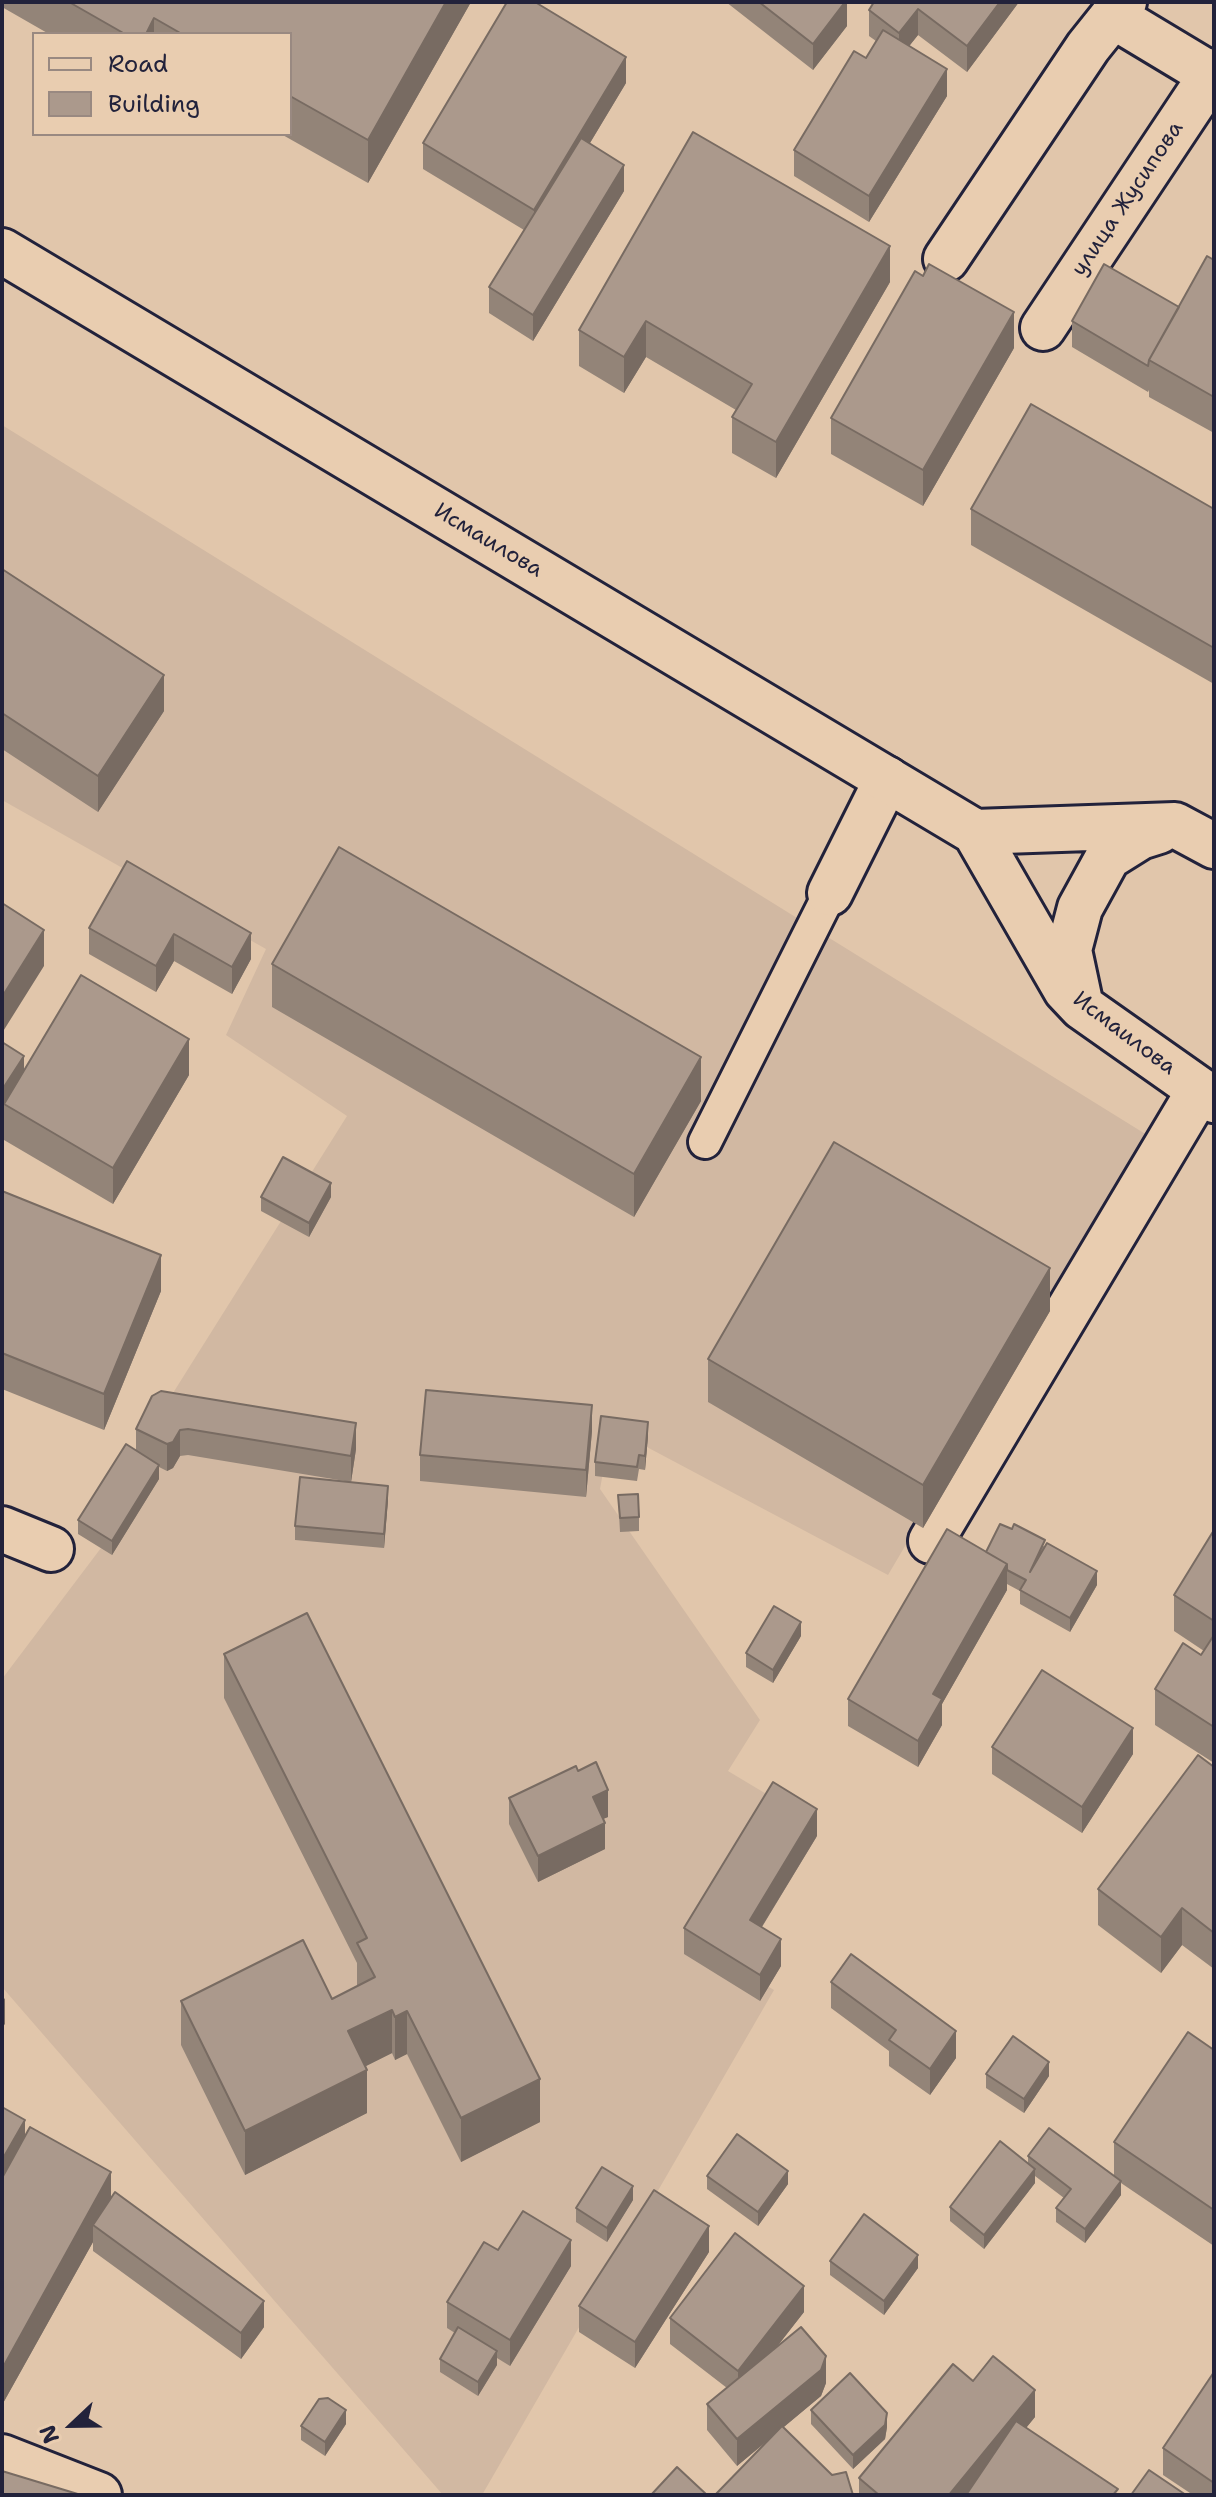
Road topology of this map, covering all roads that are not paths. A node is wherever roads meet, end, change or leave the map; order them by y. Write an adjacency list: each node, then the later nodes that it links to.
1 (1118, 9): 2 (street); 4 (street)
2 (1213, 73): 5 (street, улица Жусипова)
3 (2, 251): 6 (street, Исмаилова)
4 (946, 259)
5 (1043, 328)
6 (887, 779): 8 (street, Исмаилова); 10 (street)
7 (1175, 825): 8 (street); 9 (street); 11 (street)
8 (975, 832): 11 (street, Исмаилова)
9 (1214, 846)
10 (830, 893): 13 (lane)
11 (1082, 1007): 12 (street, Исмаилова)
12 (1206, 1096): 15 (street)
13 (705, 1142)
14 (2, 1529): 16 (street)
15 (931, 1541)
16 (51, 1549)
17 (2, 2457): 18 (street)
18 (99, 2495)

